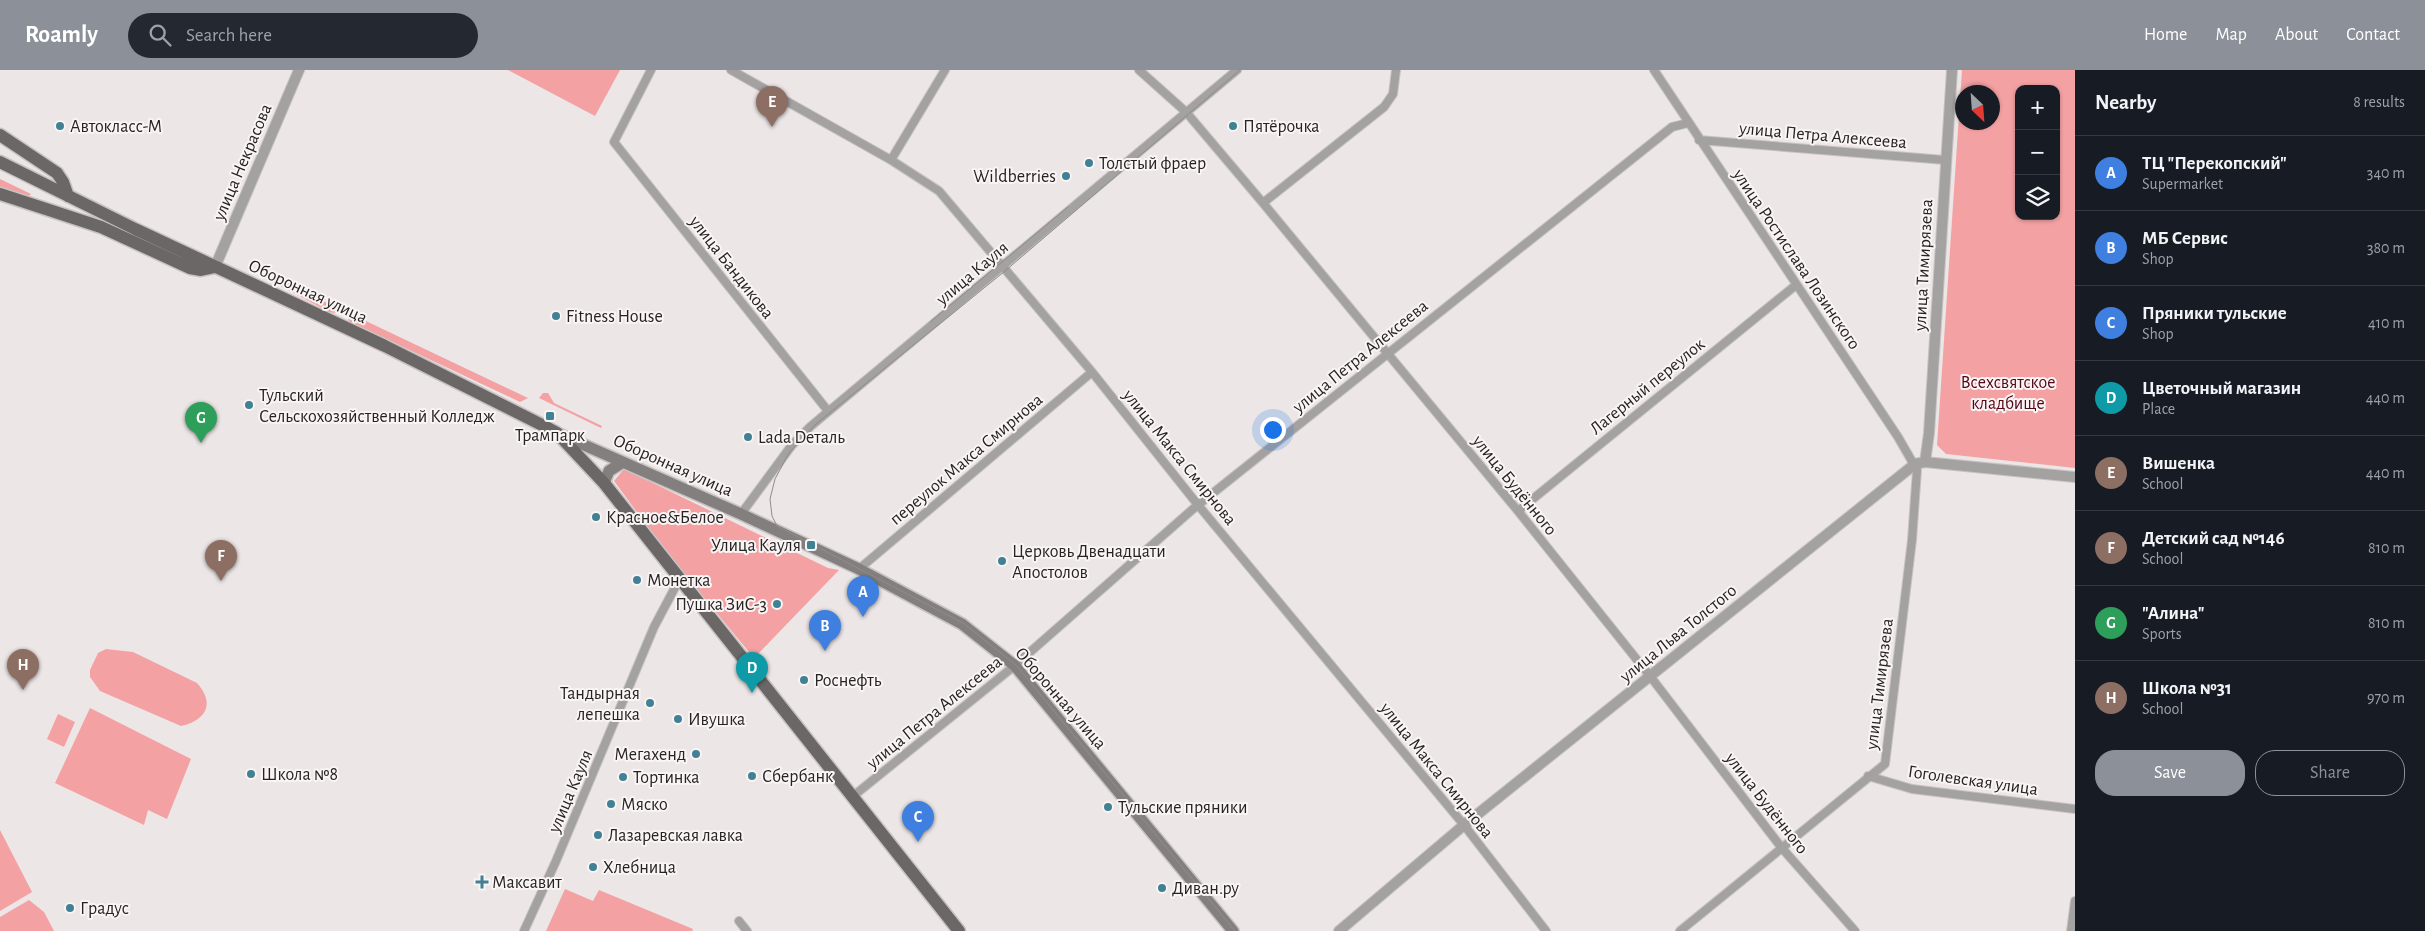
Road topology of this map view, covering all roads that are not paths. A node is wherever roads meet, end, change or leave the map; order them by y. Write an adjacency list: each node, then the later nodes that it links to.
1 (298, 70): 22 (street, улица Некрасова)
2 (651, 70): 27 (street, улица Бандикова)
3 (731, 70): 14 (street, улица Макса Смирнова)
4 (945, 70): 14 (street)
5 (1140, 70): 10 (street, улица Будённого)
6 (1237, 70): 10 (street, улица Кауля)
7 (1396, 70): 19 (street)
8 (1654, 70): 11 (street, улица Ростислава Лозинского)
9 (1952, 70): 15 (street, улица Тимирязева)
10 (1186, 112): 19 (street, улица Будённого); 23 (street, улица Кауля)
11 (1688, 123): 13 (street, улица Ростислава Лозинского); 25 (street, улица Петра Алексеева)
12 (0, 135): 18 (main road)
13 (1699, 140): 15 (street, улица Петра Алексеева); 24 (street, улица Ростислава Лозинского)
14 (891, 160): 23 (street, улица Макса Смирнова)
15 (1945, 160): 30 (street, улица Тимирязева)
16 (0, 162): 18 (main road, Оборонная улица)
17 (0, 194): 20 (main road)
18 (74, 198): 20 (main road); 21 (main road, Оборонная улица)
19 (1263, 203): 25 (street, улица Будённого)
20 (101, 227): 21 (main road); 22 (main road)
21 (135, 229): 22 (main road, Оборонная улица)
22 (207, 266): 28 (main road, Оборонная улица)
23 (1002, 267): 26 (street, улица Макса Смирнова); 27 (street, улица Кауля)
24 (1796, 285): 30 (street, улица Ростислава Лозинского); 34 (street, Лагерный переулок)
25 (1387, 354): 33 (street, улица Петра Алексеева); 34 (street, улица Будённого)
26 (1092, 372): 33 (street, улица Макса Смирнова); 36 (street, переулок Макса Смирнова)
27 (828, 411): 35 (street, улица Кауля)
28 (557, 433): 29 (main road, Оборонная улица); 32 (main road)
29 (623, 462): 32 (main road); 35 (main road, Оборонная улица)
30 (1920, 463): 31 (street); 39 (street, улица Льва Толстого); 40 (street, улица Тимирязева)
31 (2075, 477)
32 (604, 483): 37 (main road)
33 (1198, 505): 38 (street, улица Петра Алексеева); 43 (street, улица Макса Смирнова)
34 (1518, 511): 39 (street, улица Будённого)
35 (741, 514): 36 (main road, Оборонная улица)
36 (859, 569): 38 (main road, Оборонная улица)
37 (679, 580): 41 (main road); 47 (street, улица Кауля)
38 (1015, 666): 41 (street, улица Петра Алексеева); 50 (main road, Оборонная улица)
39 (1650, 676): 43 (street, улица Льва Толстого); 44 (street, улица Будённого)
40 (1868, 776): 42 (street, Гоголевская улица); 44 (street, улица Тимирязева)
41 (852, 797): 49 (main road)
42 (2075, 809)
43 (1464, 825): 51 (street, улица Льва Толстого); 52 (street, улица Макса Смирнова)
44 (1781, 847): 53 (street, улица Тимирязева); 54 (street, улица Будённого)
45 (2075, 901): 55 (street)
46 (739, 920): 48 (street)
47 (524, 931)
48 (747, 931)
49 (959, 931)
50 (1233, 931)
51 (1339, 931)
52 (1546, 931)
53 (1680, 931)
54 (1855, 931)
55 (2071, 931)

